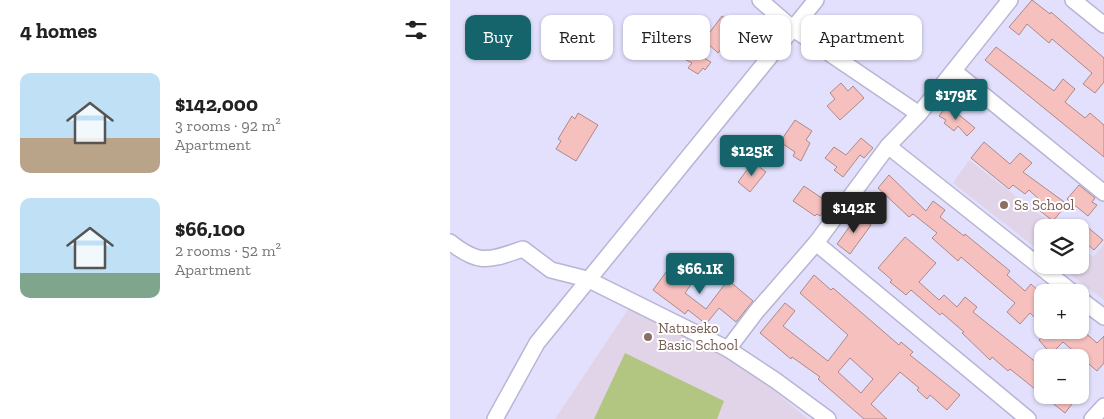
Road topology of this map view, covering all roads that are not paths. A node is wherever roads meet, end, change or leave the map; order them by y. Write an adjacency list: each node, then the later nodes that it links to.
1 (760, 0): 6 (street)
2 (816, 0): 6 (street)
3 (1010, 0): 7 (street)
4 (1073, 0): 5 (street)
5 (1104, 25)
6 (792, 28): 8 (street); 13 (street)
7 (954, 71): 8 (street); 10 (street)
8 (919, 114): 9 (street)
9 (888, 146): 12 (street); 14 (street)
10 (1104, 193)
11 (450, 242): 13 (street)
12 (816, 242): 17 (street); 21 (street)
13 (587, 279): 17 (street); 19 (street)
14 (1062, 284)
15 (1089, 305): 16 (street)
16 (1104, 317)
17 (728, 350): 20 (street)
18 (1104, 406): 22 (street)
19 (494, 419)
20 (828, 419)
21 (1028, 419)
22 (1092, 419)

